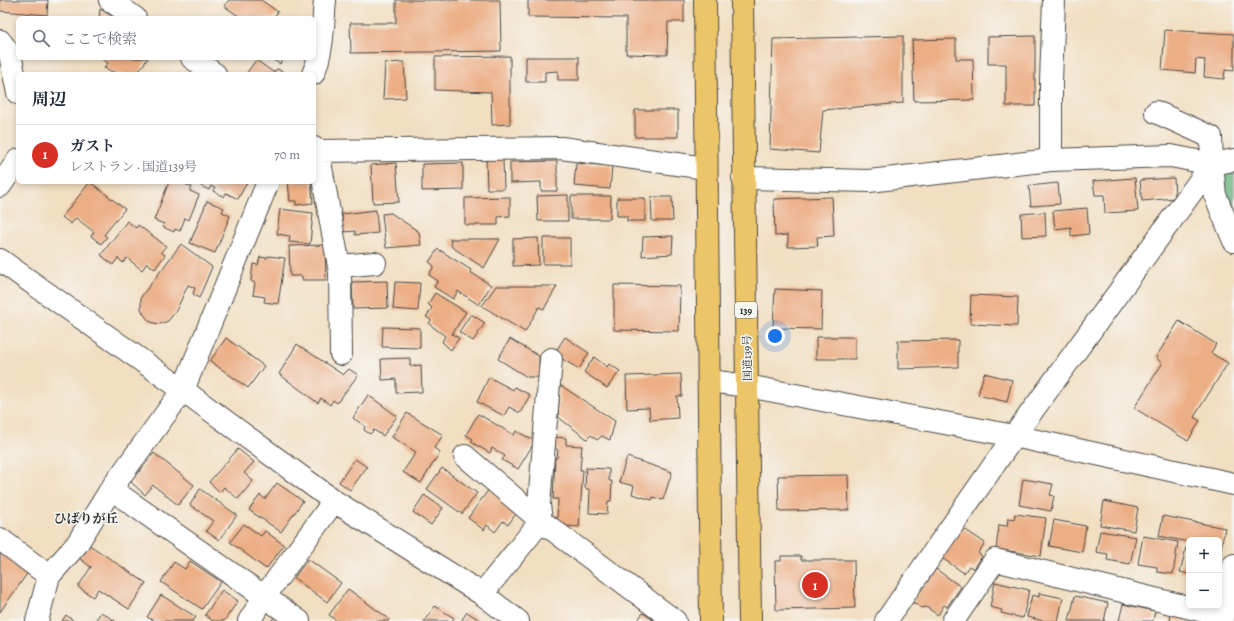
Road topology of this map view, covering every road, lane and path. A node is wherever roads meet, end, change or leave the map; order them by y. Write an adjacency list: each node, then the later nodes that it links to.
1 (110, 0): 6 (street)
2 (325, 0): 10 (street)
3 (705, 0): 18 (highway)
4 (742, 0): 19 (highway, 国道139号 / 139)
5 (1054, 0): 14 (street)
6 (132, 16)
7 (0, 41): 11 (street)
8 (195, 60): 9 (street)
9 (212, 72)
10 (314, 72)
11 (16, 83)
12 (1156, 112): 17 (street)
13 (316, 150): 18 (street); 25 (street)
14 (1051, 160): 17 (street); 19 (street)
15 (1234, 160): 17 (street)
16 (16, 163): 21 (street)
17 (1212, 164): 22 (street); 31 (street)
18 (706, 168): 28 (highway)
19 (743, 178): 29 (highway, 国道139号 / 139)
20 (267, 184): 30 (street)
21 (0, 186)
22 (1234, 241)
23 (0, 260): 30 (street)
24 (375, 263): 25 (street)
25 (339, 266): 26 (street)
26 (341, 354)
27 (551, 359): 36 (street)
28 (710, 381): 29 (street); 48 (highway)
29 (747, 386): 31 (street); 49 (highway, 国道139号 / 139)
30 (183, 390): 34 (street); 35 (street)
31 (1014, 436): 33 (street); 50 (street)
32 (465, 456): 36 (street)
33 (1234, 484)
34 (111, 488): 39 (street); 41 (street)
35 (334, 501): 40 (street); 41 (street)
36 (541, 522): 40 (street); 47 (street)
37 (0, 539): 39 (street)
38 (1234, 565): 42 (street)
39 (49, 576): 43 (street)
40 (482, 594): 46 (street)
41 (264, 597): 44 (street); 45 (street)
42 (1223, 618): 51 (street)
43 (37, 621)
44 (248, 621)
45 (300, 621)
46 (518, 621)
47 (675, 621)
48 (711, 621)
49 (750, 621)
50 (886, 621)
51 (953, 621)

